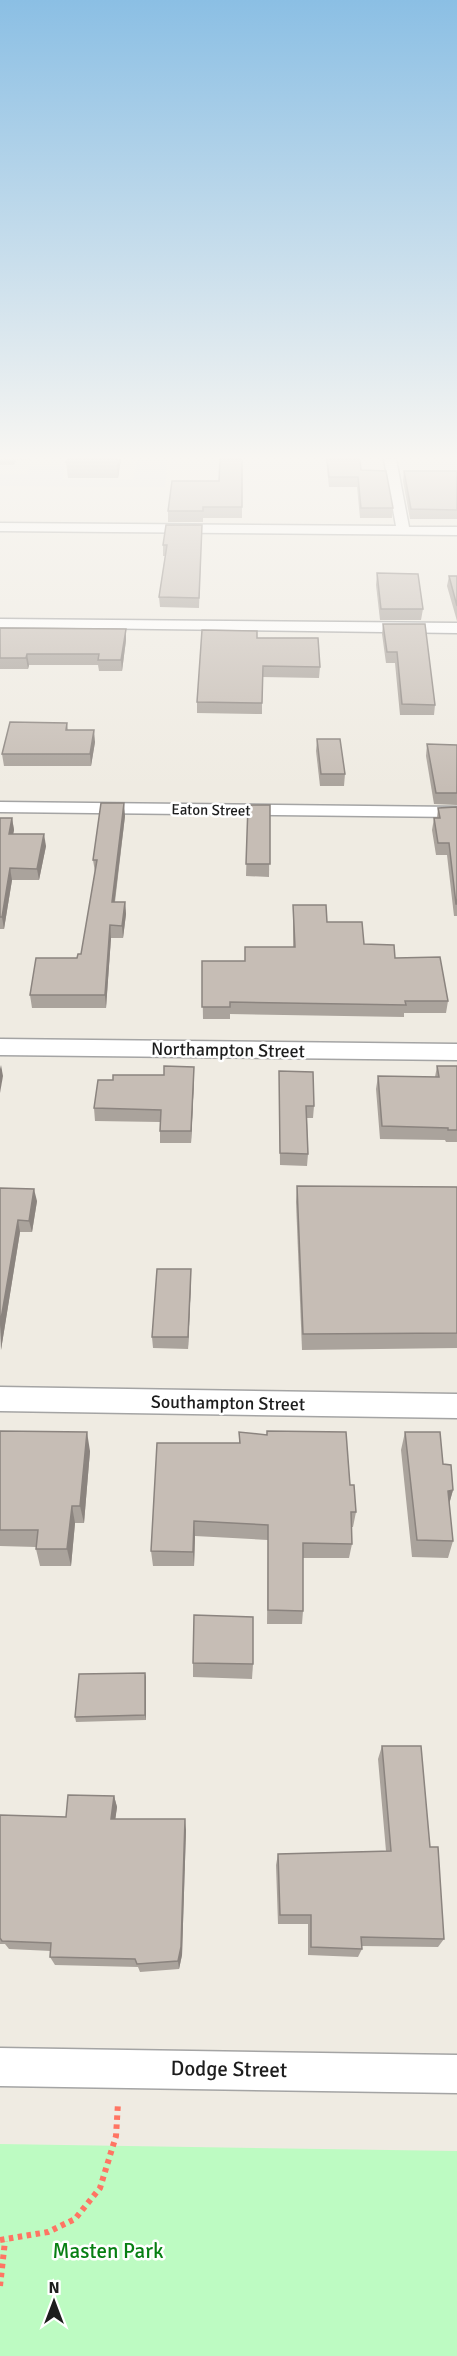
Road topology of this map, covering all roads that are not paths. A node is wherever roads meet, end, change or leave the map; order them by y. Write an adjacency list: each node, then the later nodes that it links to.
1 (0, 622): 2 (street)
2 (457, 628)
3 (0, 807): 4 (street, Eaton Street)
4 (457, 812)
5 (0, 1047): 6 (street, Northampton Street)
6 (457, 1052)
7 (0, 1399): 8 (street, Southampton Street)
8 (457, 1406)
9 (0, 2067): 10 (street, Dodge Street)
10 (457, 2074)

